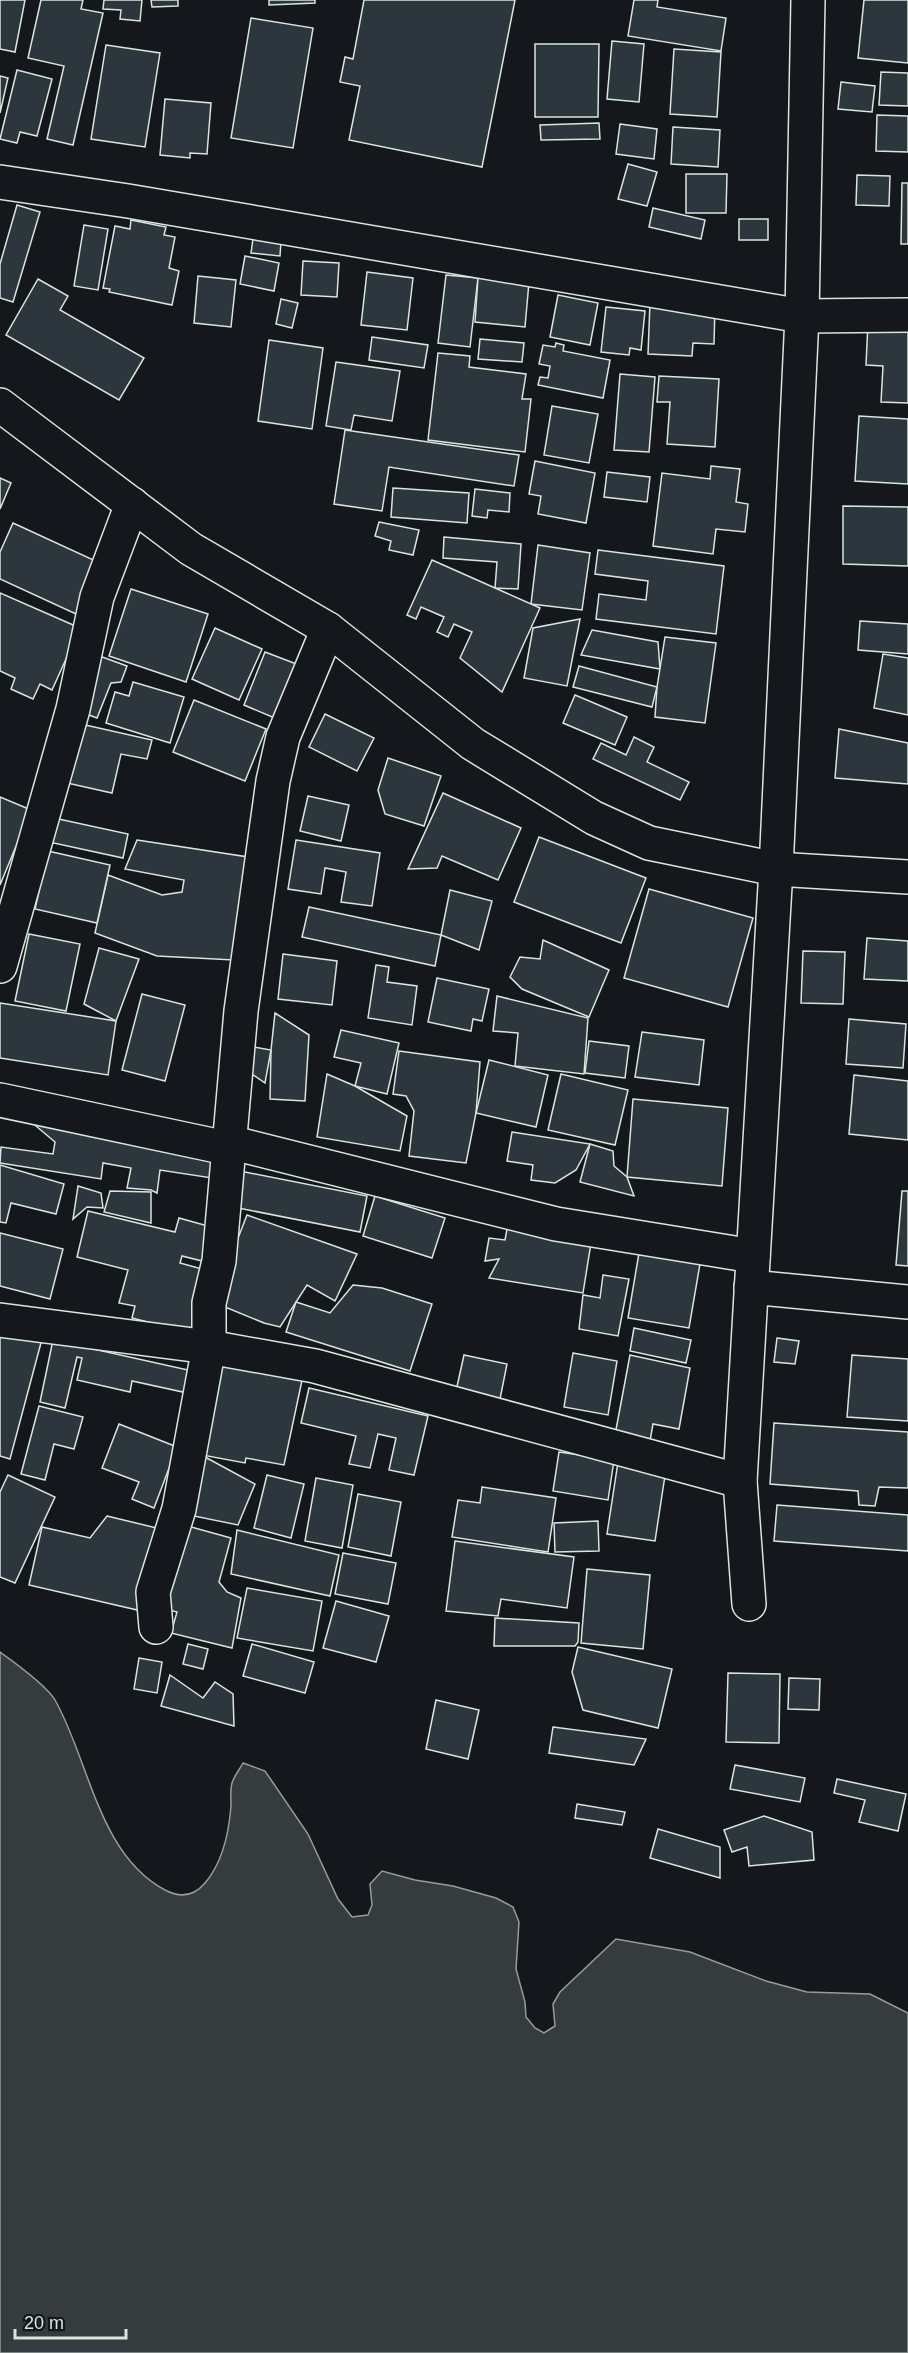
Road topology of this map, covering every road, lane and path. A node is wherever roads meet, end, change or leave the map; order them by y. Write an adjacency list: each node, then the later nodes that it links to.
1 (808, 0): 4 (street)
2 (0, 182): 4 (street)
3 (908, 315): 4 (street)
4 (802, 316): 8 (street)
5 (0, 405): 6 (street)
6 (132, 504): 7 (street); 10 (street)
7 (328, 629): 8 (street); 12 (street)
8 (776, 868): 9 (street); 13 (street)
9 (908, 877)
10 (0, 966)
11 (0, 1100): 12 (street)
12 (229, 1142): 13 (street); 16 (street)
13 (752, 1272): 14 (street); 17 (street)
14 (908, 1302)
15 (0, 1320): 16 (street)
16 (209, 1347): 17 (street); 19 (street)
17 (740, 1481): 18 (street)
18 (749, 1604)
19 (156, 1627)

